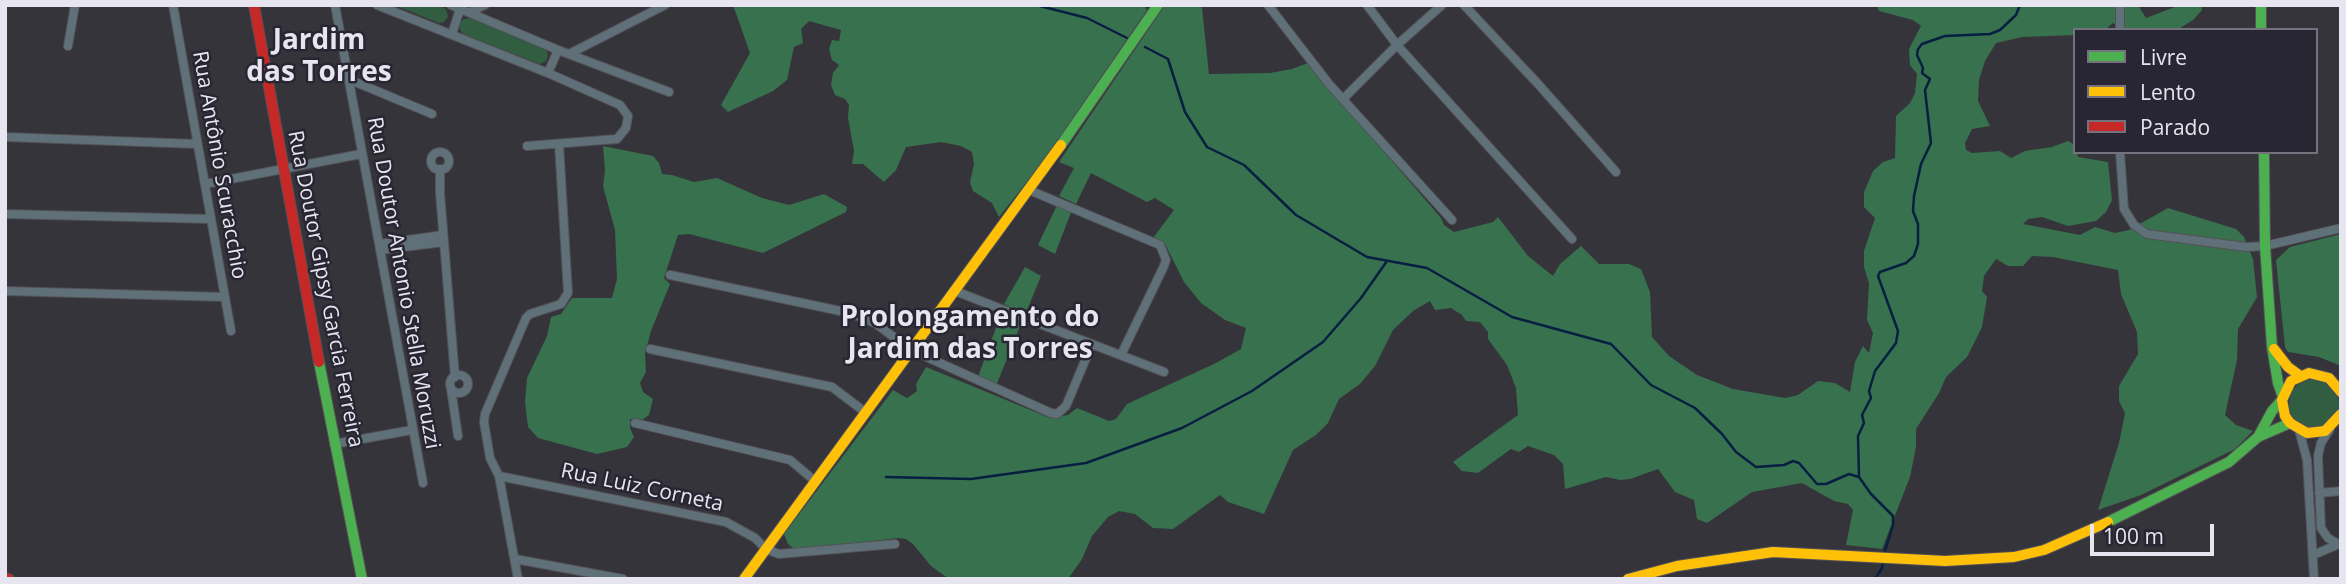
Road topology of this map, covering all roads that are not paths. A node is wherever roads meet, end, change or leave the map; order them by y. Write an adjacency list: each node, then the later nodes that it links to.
1 (75, 5): 22 (street)
2 (173, 5): 31 (street, Rua Antônio Scuracchio)
3 (254, 5): 37 (street, Rua Doutor Gipsy Garcia Ferreira)
4 (335, 5): 26 (street, Rua Doutor Antonio Stella Moruzzi)
5 (377, 5): 20 (street)
6 (451, 5): 16 (street)
7 (485, 5): 17 (street)
8 (665, 5): 24 (street)
9 (1158, 5): 41 (street)
10 (1268, 5): 28 (street)
11 (1367, 5): 21 (street)
12 (1442, 5): 21 (street)
13 (1464, 5): 39 (street)
14 (2120, 5): 18 (street)
15 (2261, 5): 19 (street)
16 (460, 9): 17 (street); 20 (street)
17 (470, 12): 23 (street)
18 (2120, 28)
19 (2261, 28)
20 (452, 34): 25 (street)
21 (1397, 45): 28 (street); 47 (street)
22 (68, 46)
23 (558, 50): 24 (street); 25 (street)
24 (569, 54): 27 (street)
25 (548, 73): 32 (street)
26 (348, 79): 29 (street); 34 (street, Rua Doutor Antonio Stella Moruzzi)
27 (669, 92)
28 (1343, 99): 44 (street)
29 (432, 114)
30 (7, 137): 31 (street)
31 (198, 144): 40 (street, Rua Antônio Scuracchio)
32 (559, 144): 33 (street); 76 (street)
33 (527, 146)
34 (361, 154): 37 (street); 49 (street, Rua Doutor Antonio Stella Moruzzi)
35 (2120, 154): 48 (street)
36 (2264, 154): 48 (street)
37 (283, 168): 40 (street); 75 (street, Rua Doutor Gipsy Garcia Ferreira)
38 (440, 169): 46 (street)
39 (1616, 172)
40 (205, 184): 43 (street, Rua Antônio Scuracchio)
41 (1029, 190): 52 (street); 59 (street)
42 (5, 214): 43 (street)
43 (211, 219): 53 (street, Rua Antônio Scuracchio)
44 (1452, 220)
45 (2341, 228): 48 (street)
46 (444, 239): 49 (street); 62 (street)
47 (1573, 239)
48 (2266, 246): 56 (street)
49 (379, 247): 72 (street, Rua Doutor Antonio Stella Moruzzi)
50 (670, 275): 58 (street)
51 (5, 291): 53 (street)
52 (955, 291): 55 (street); 58 (street)
53 (225, 298): 54 (street, Rua Antônio Scuracchio)
54 (231, 331)
55 (1091, 344): 58 (street); 59 (street)
56 (2272, 347): 61 (street); 66 (street)
57 (650, 349): 68 (street)
58 (911, 350): 68 (street)
59 (1121, 355): 60 (street)
60 (1164, 372)
61 (2300, 375): 65 (street); 66 (street)
62 (455, 377): 63 (street); 64 (street)
63 (450, 386): 64 (street); 67 (street)
64 (466, 390): 67 (street)
65 (2341, 392)
66 (2282, 398): 71 (street); 74 (street)
67 (455, 412): 73 (street)
68 (865, 412): 77 (street)
69 (2338, 420): 71 (street); 80 (street)
70 (635, 423): 77 (street)
71 (2294, 427): 74 (street); 84 (street)
72 (412, 430): 75 (street); 78 (street, Rua Doutor Antonio Stella Moruzzi)
73 (458, 436)
74 (2258, 437): 90 (street)
75 (334, 444): 86 (street, Rua Doutor Gipsy Garcia Ferreira)
76 (499, 476): 83 (street, Rua Luiz Corneta); 85 (street)
77 (815, 481): 83 (street)
78 (423, 483)
79 (2341, 491): 80 (street)
80 (2319, 493): 82 (street)
81 (895, 544): 83 (street, Rua Luiz Corneta)
82 (2339, 544): 84 (street)
83 (766, 549): 89 (street)
84 (2313, 555): 91 (street)
85 (515, 559): 87 (street); 88 (street)
86 (362, 579)
87 (518, 579)
88 (623, 579)
89 (744, 579)
90 (1628, 579)
91 (2314, 579)

